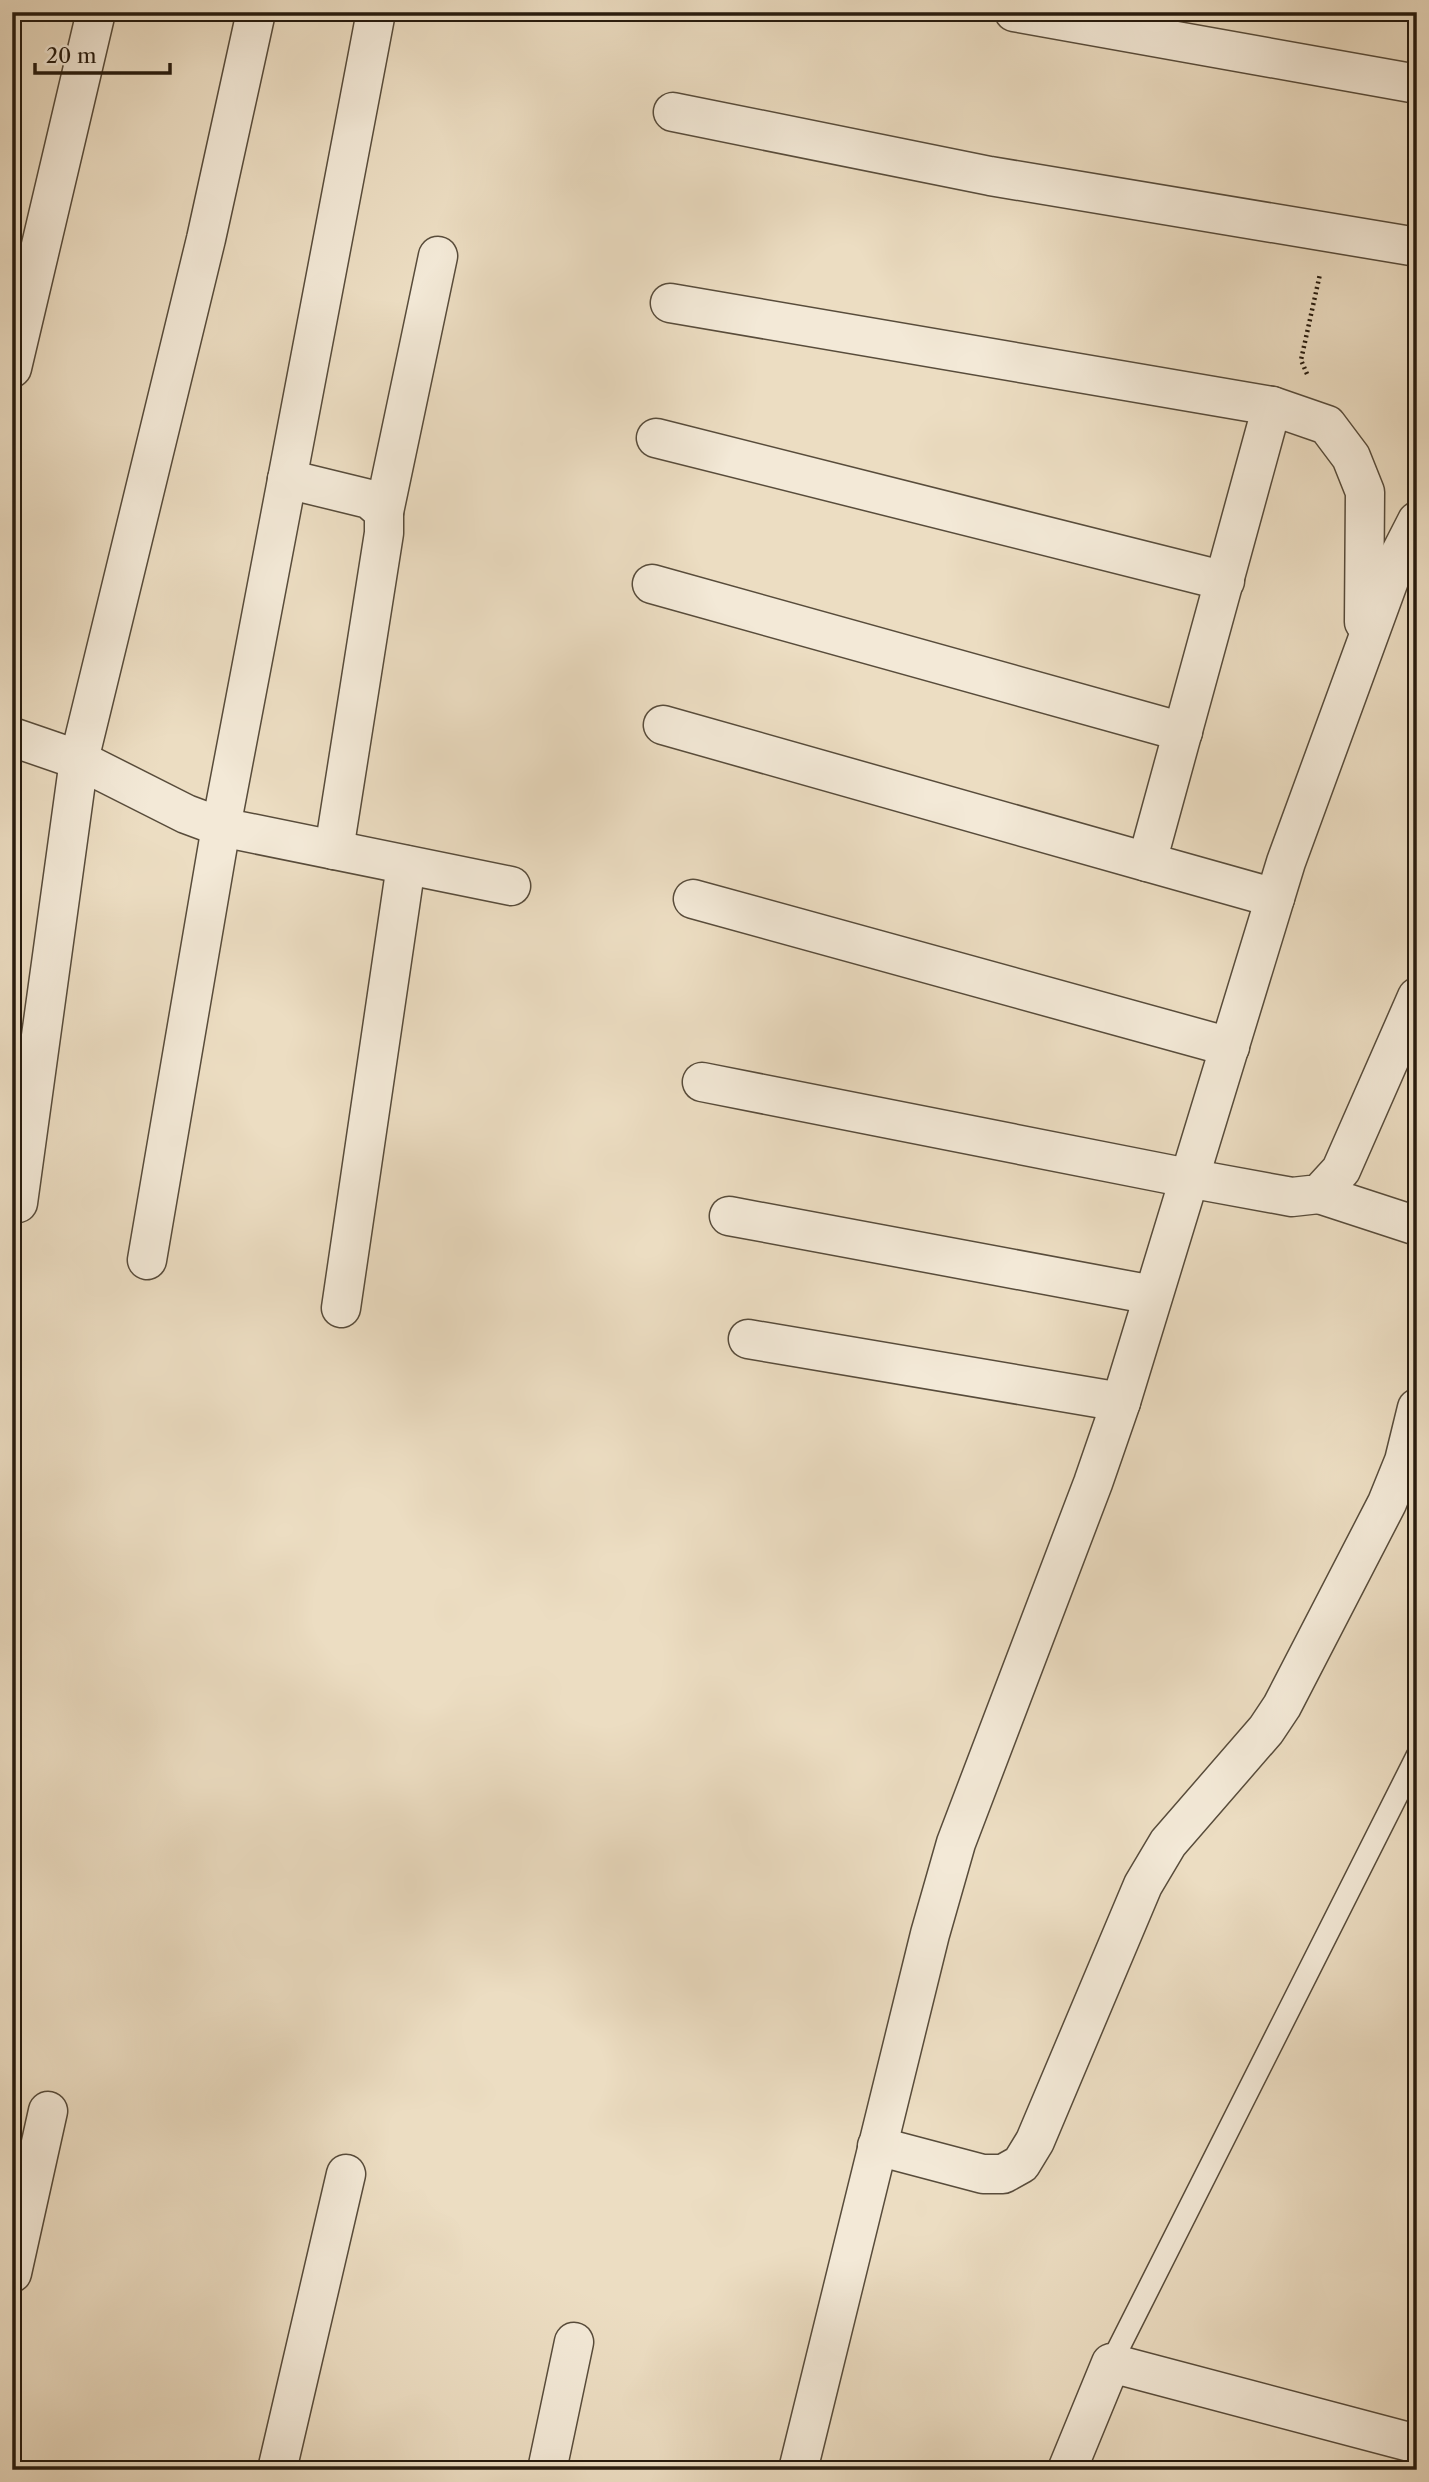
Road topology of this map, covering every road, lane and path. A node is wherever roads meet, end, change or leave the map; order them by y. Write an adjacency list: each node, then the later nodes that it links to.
1 (96, 12): 11 (street)
2 (256, 12): 24 (street)
3 (376, 12): 15 (street)
4 (1014, 12): 5 (street)
5 (1417, 84)
6 (673, 111): 7 (street)
7 (1329, 232): 8 (street); 13 (path)
8 (1417, 247)
9 (438, 256): 16 (street)
10 (670, 303): 12 (street)
11 (12, 368)
12 (1272, 407): 13 (street); 18 (street)
13 (1334, 435): 20 (street)
14 (656, 438): 18 (street)
15 (287, 479): 16 (street); 25 (street)
16 (384, 512): 26 (street)
17 (1417, 521): 20 (street)
18 (1225, 580): 22 (street)
19 (652, 584): 22 (street)
20 (1364, 649): 30 (street)
21 (663, 725): 27 (street)
22 (1183, 732): 27 (street)
23 (12, 737): 24 (street)
24 (79, 760): 25 (street); 37 (street)
25 (221, 827): 26 (street); 40 (street)
26 (334, 850): 28 (street)
27 (1147, 862): 30 (street)
28 (406, 864): 29 (street); 42 (street)
29 (511, 886)
30 (1275, 898): 33 (street)
31 (693, 899): 33 (street)
32 (1417, 997): 36 (street)
33 (1230, 1047): 35 (street)
34 (702, 1082): 35 (street)
35 (1188, 1178): 36 (street); 41 (street)
36 (1319, 1195): 39 (street)
37 (18, 1203)
38 (729, 1216): 41 (street)
39 (1417, 1226)
40 (147, 1260)
41 (1153, 1295): 44 (street)
42 (341, 1308)
43 (748, 1339): 44 (street)
44 (1121, 1402): 48 (street)
45 (1417, 1408): 48 (street)
46 (1417, 1756): 52 (lane)
47 (48, 2111): 50 (street)
48 (877, 2146): 56 (street)
49 (346, 2174): 54 (street)
50 (12, 2273)
51 (574, 2342): 55 (street)
52 (1111, 2363): 53 (street); 57 (street)
53 (1417, 2444)
54 (277, 2470)
55 (547, 2470)
56 (798, 2470)
57 (1067, 2470)

